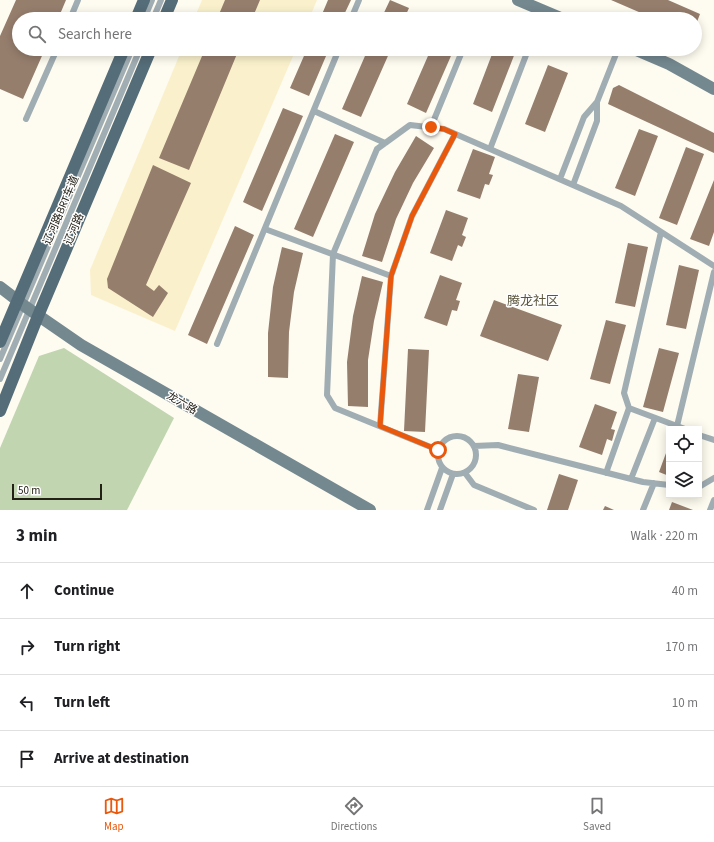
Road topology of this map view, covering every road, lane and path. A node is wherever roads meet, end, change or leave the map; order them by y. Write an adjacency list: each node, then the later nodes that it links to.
1 (78, 0): 8 (lane)
2 (144, 0): 9 (main road)
3 (152, 0): 10 (lane)
4 (161, 0): 11 (lane)
5 (172, 0): 12 (main road)
6 (359, 0): 13 (lane)
7 (518, 0): 14 (street)
8 (73, 12)
9 (139, 12)
10 (147, 12)
11 (156, 12)
12 (167, 12)
13 (354, 12)
14 (546, 12)
15 (54, 56): 28 (lane)
16 (121, 56): 42 (main road, 辽河路)
17 (129, 56): 42 (lane, 辽河路BRT车道)
18 (137, 56): 42 (lane, 辽河路BRT车道)
19 (148, 56): 42 (main road, 辽河路)
20 (336, 56): 27 (lane)
21 (460, 56): 29 (lane)
22 (526, 56): 32 (lane)
23 (615, 56): 26 (lane)
24 (650, 56): 25 (street)
25 (714, 89)
26 (597, 102): 33 (lane); 34 (lane)
27 (314, 110): 31 (lane); 35 (lane)
28 (26, 119)
29 (431, 127): 30 (lane); 31 (lane)
30 (455, 134): 32 (lane); 40 (lane)
31 (385, 143): 37 (lane)
32 (490, 149): 33 (lane)
33 (560, 179): 34 (lane)
34 (574, 185): 36 (lane)
35 (265, 229): 37 (lane); 44 (lane)
36 (661, 232): 38 (lane); 47 (lane)
37 (333, 254): 40 (lane); 50 (lane)
38 (714, 266)
39 (714, 272): 51 (lane)
40 (391, 276): 50 (lane)
41 (0, 287): 42 (street, 龙六路)
42 (27, 308): 43 (main road, 辽河路); 45 (lane, 辽河路BRT车道); 46 (lane, 辽河路BRT车道); 48 (main road, 辽河路); 66 (street, 龙六路)
43 (0, 342)
44 (217, 344)
45 (0, 359)
46 (0, 379)
47 (629, 408): 49 (lane); 58 (lane)
48 (0, 411)
49 (655, 418): 51 (lane); 61 (lane)
50 (380, 426): 55 (lane)
51 (677, 426)
52 (702, 435): 53 (lane)
53 (714, 440)
54 (474, 446): 55 (lane); 57 (lane); 58 (lane)
55 (438, 450): 56 (lane)
56 (442, 468): 59 (lane); 67 (lane)
57 (465, 473): 59 (lane); 69 (lane)
58 (606, 473): 61 (lane)
59 (452, 474): 68 (lane)
60 (714, 478): 64 (lane)
61 (631, 479): 62 (lane)
62 (654, 483): 63 (lane); 70 (lane)
63 (666, 485)
64 (702, 485)
65 (714, 500): 71 (lane)
66 (370, 510)
67 (427, 510)
68 (440, 510)
69 (534, 510)
70 (643, 510)
71 (710, 510)

